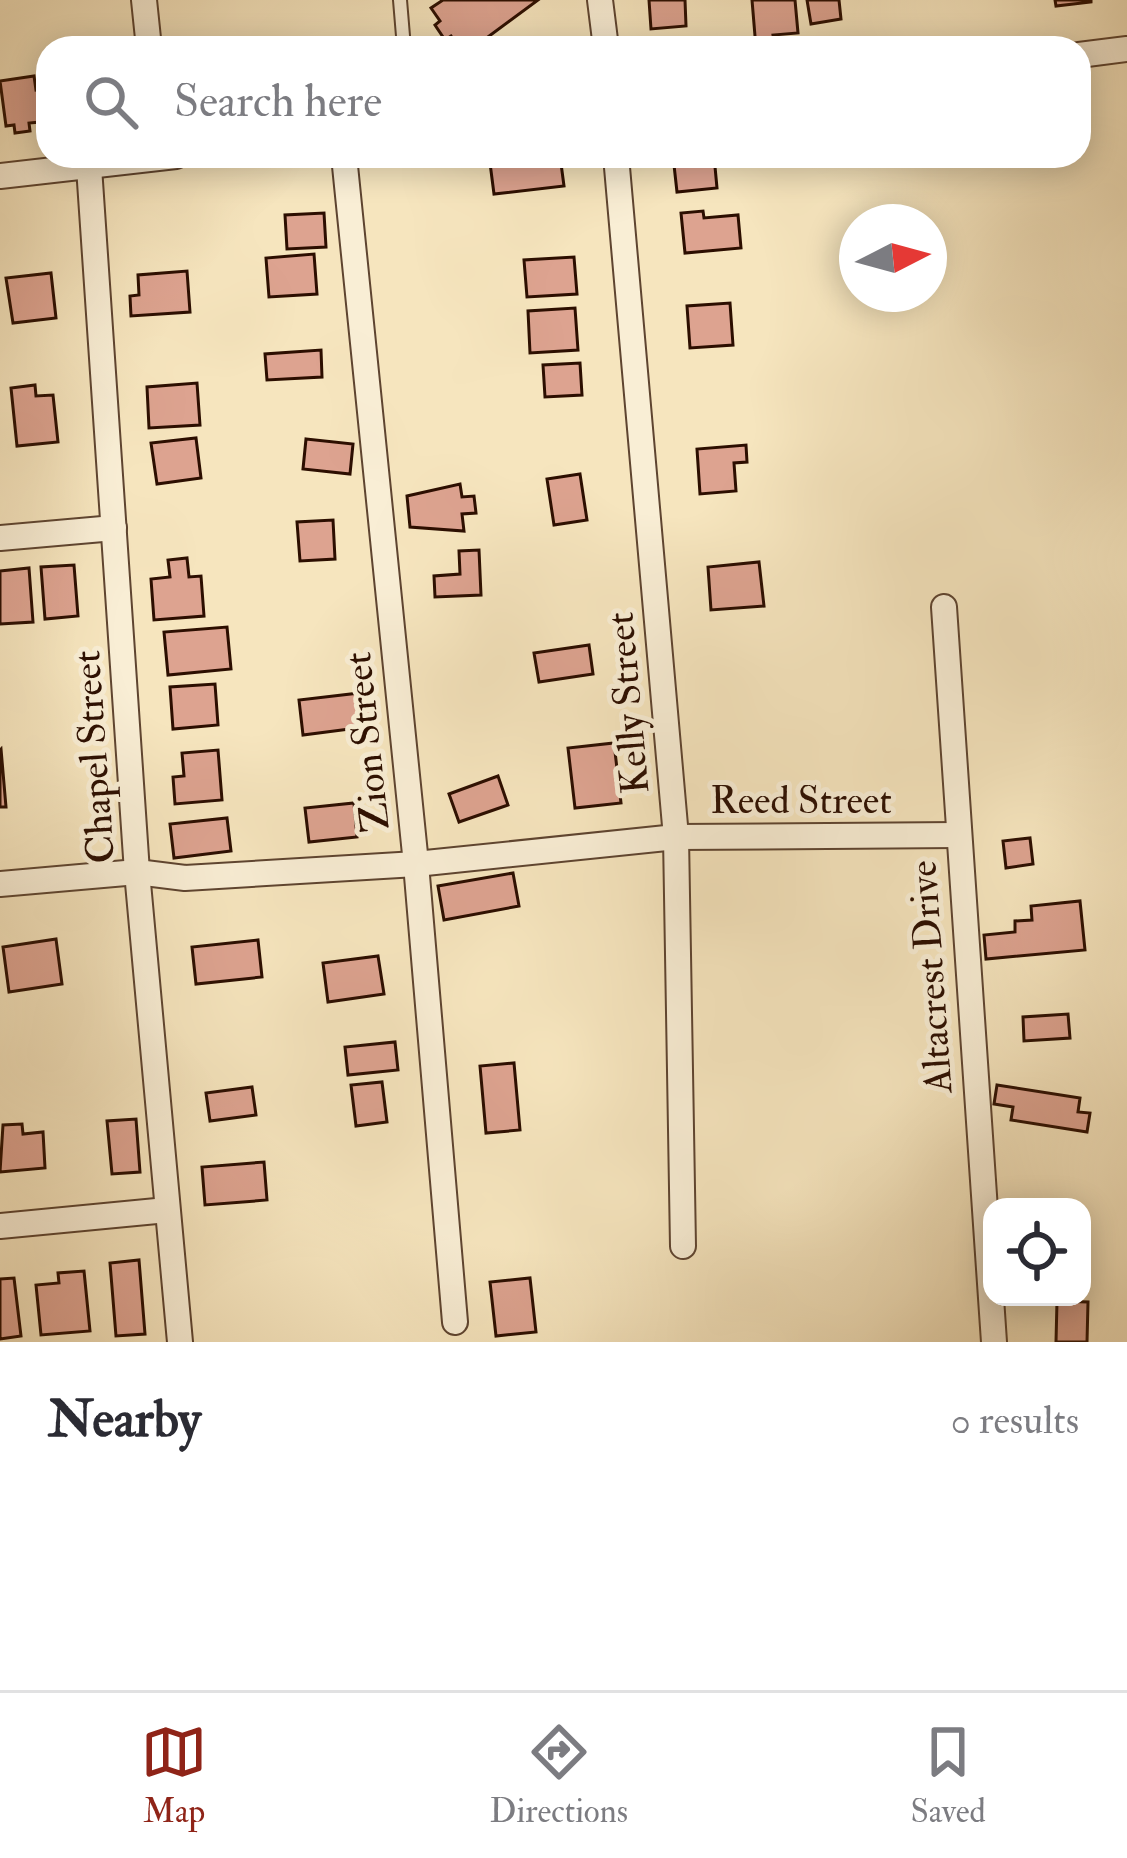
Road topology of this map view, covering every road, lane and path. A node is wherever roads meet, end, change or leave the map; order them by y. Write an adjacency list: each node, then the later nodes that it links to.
1 (144, 0): 4 (street)
2 (400, 0): 5 (lane)
3 (601, 0): 6 (street)
4 (148, 36)
5 (403, 36)
6 (605, 36)
7 (1127, 49): 8 (street)
8 (1091, 54)
9 (79, 168): 13 (street)
10 (89, 168): 14 (street, Chapel Street)
11 (345, 168): 19 (street, Zion Street)
12 (617, 168): 18 (street, Kelly Street)
13 (0, 176)
14 (114, 528): 15 (street); 20 (street, Chapel Street)
15 (0, 538)
16 (944, 608): 17 (street, Altacrest Drive)
17 (958, 835): 18 (street, Reed Street); 27 (street, Altacrest Drive)
18 (676, 837): 19 (street, Reed Street); 24 (street, Kelly Street)
19 (416, 864): 20 (street, Reed Street); 25 (street, Zion Street)
20 (137, 872): 21 (street, Reed Street); 22 (street, Chapel Street)
21 (0, 884)
22 (167, 1210): 23 (street); 26 (street, Chapel Street)
23 (0, 1226)
24 (683, 1246)
25 (455, 1322)
26 (180, 1342)
27 (994, 1342)

